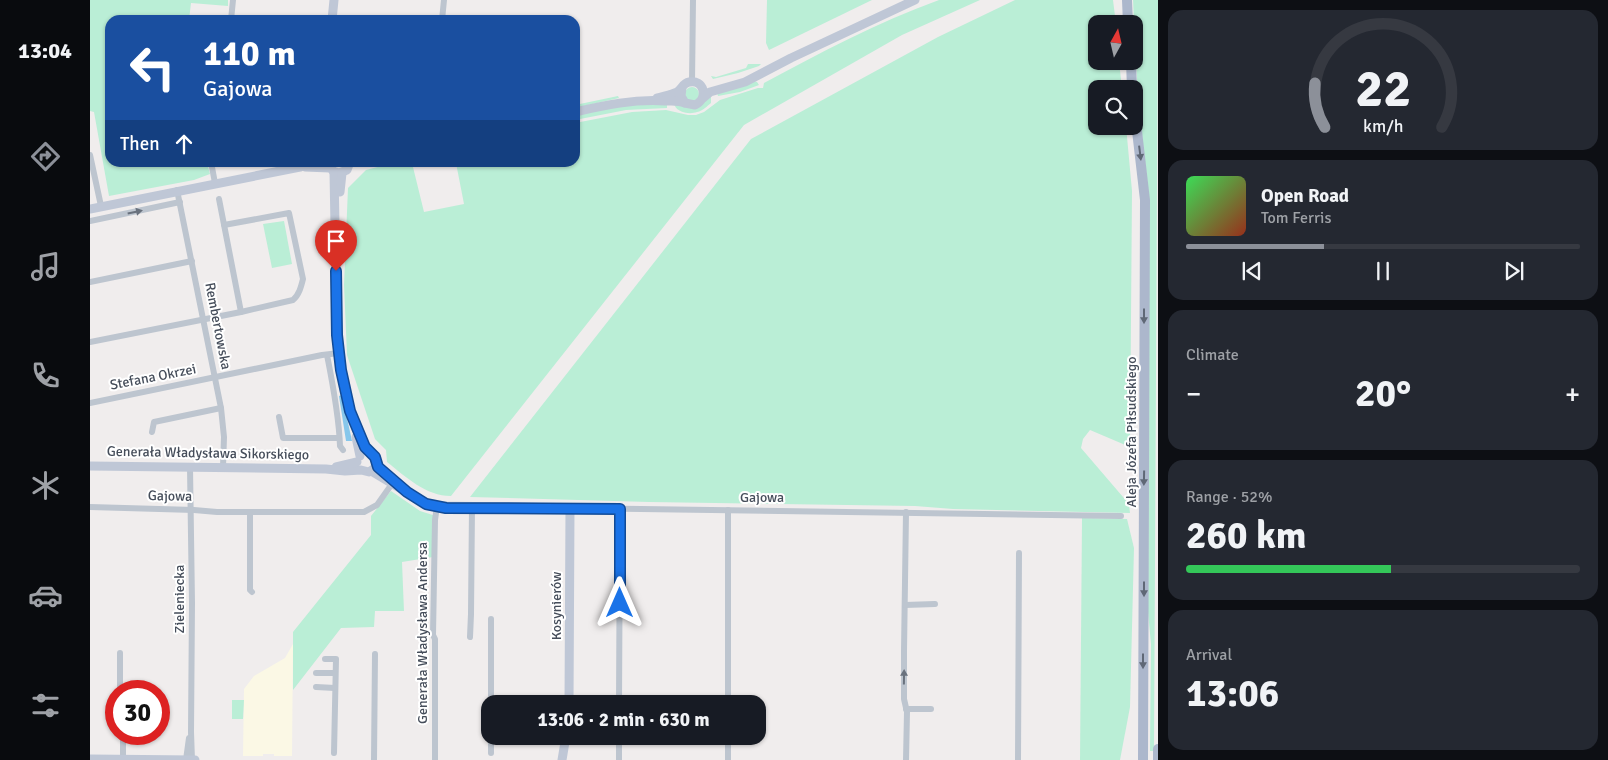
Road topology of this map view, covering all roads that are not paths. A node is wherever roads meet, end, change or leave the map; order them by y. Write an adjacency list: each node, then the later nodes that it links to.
1 (233, 0): 7 (street)
2 (334, 0): 8 (street)
3 (444, 0): 9 (street)
4 (693, 0): 12 (street)
5 (915, 0): 11 (street)
6 (1127, 0): 10 (main road)
7 (232, 15)
8 (332, 15)
9 (442, 15)
10 (1128, 15)
11 (758, 75): 12 (street); 14 (street)
12 (697, 84): 13 (street); 14 (street)
13 (682, 88): 15 (street); 16 (street)
14 (703, 98): 16 (street)
15 (652, 99): 16 (street); 17 (street)
16 (685, 103)
17 (580, 111)
18 (1137, 135): 103 (main road, Aleja Józefa Piłsudskiego, one-way to 103)
19 (90, 155): 27 (street)
20 (212, 167): 23 (street)
21 (300, 167): 22 (street); 23 (street)
22 (341, 167): 36 (street)
23 (215, 183): 24 (street)
24 (178, 190): 26 (street, Rembertowska); 27 (street)
25 (219, 198): 30 (street)
26 (180, 202): 29 (street, one-way to 26); 31 (street, Rembertowska)
27 (100, 206): 28 (street)
28 (90, 209)
29 (90, 221)
30 (224, 225): 33 (street); 33 (street)
31 (192, 261): 32 (street); 34 (street, Rembertowska)
32 (90, 282)
33 (241, 312): 34 (street)
34 (204, 319): 35 (street); 38 (street, Rembertowska)
35 (90, 342)
36 (339, 353): 37 (street, Stefana Okrzei); 41 (street)
37 (327, 355): 38 (street, Stefana Okrzei); 44 (street)
38 (215, 377): 39 (street, Stefana Okrzei); 40 (street, Rembertowska)
39 (90, 403)
40 (220, 408): 43 (street); 50 (street, Rembertowska)
41 (350, 411): 46 (street); 47 (street)
42 (279, 417): 44 (street)
43 (152, 432)
44 (339, 438): 45 (street)
45 (343, 450)
46 (370, 453): 47 (street); 51 (street)
47 (359, 462): 50 (street, Generała Władysława Sikorskiego); 51 (street)
48 (90, 466): 49 (street, Generała Władysława Sikorskiego)
49 (190, 467): 50 (street, Generała Władysława Sikorskiego); 58 (street, Zieleniecka)
50 (223, 467)
51 (374, 467): 52 (street, Gajowa)
52 (393, 482): 53 (street, Gajowa); 60 (street, Gajowa)
53 (437, 506): 55 (street, Gajowa); 97 (street, Generała Władysława Andersa)
54 (90, 507): 58 (street, Gajowa)
55 (472, 507): 56 (street, Gajowa); 68 (street)
56 (570, 508): 57 (street, Gajowa); 78 (street, Kosynierów)
57 (620, 509): 59 (street, Gajowa); 79 (street)
58 (191, 510): 60 (street, Gajowa); 83 (street, Zieleniecka)
59 (728, 510): 61 (street, Gajowa); 80 (street)
60 (250, 512): 64 (street)
61 (906, 512): 62 (street, Gajowa); 65 (street)
62 (1121, 516)
63 (1019, 552): 102 (street)
64 (252, 592)
65 (905, 604): 66 (street); 81 (street, one-way to 65)
66 (935, 604)
67 (491, 619): 77 (street)
68 (470, 637)
69 (120, 653): 74 (street)
70 (375, 654): 96 (street)
71 (325, 659): 73 (street)
72 (316, 673): 73 (street)
73 (335, 674): 76 (street)
74 (120, 680)
75 (316, 688): 76 (street)
76 (335, 688): 90 (street)
77 (491, 695)
78 (569, 695)
79 (619, 695)
80 (728, 695)
81 (906, 709): 82 (street); 101 (street)
82 (931, 709)
83 (191, 732): 94 (street, Zieleniecka); 95 (street, Zieleniecka)
84 (123, 745): 93 (street)
85 (491, 745): 91 (street)
86 (564, 745): 98 (street)
87 (619, 745): 99 (street)
88 (728, 745): 100 (street)
89 (1158, 749): 104 (main road)
90 (334, 753)
91 (491, 753)
92 (90, 759): 93 (street)
93 (124, 759): 94 (street)
94 (186, 760): 95 (street)
95 (194, 760)
96 (374, 760)
97 (435, 760)
98 (562, 760)
99 (619, 760)
100 (728, 760)
101 (906, 760)
102 (1018, 760)
103 (1143, 760)
104 (1158, 760)

